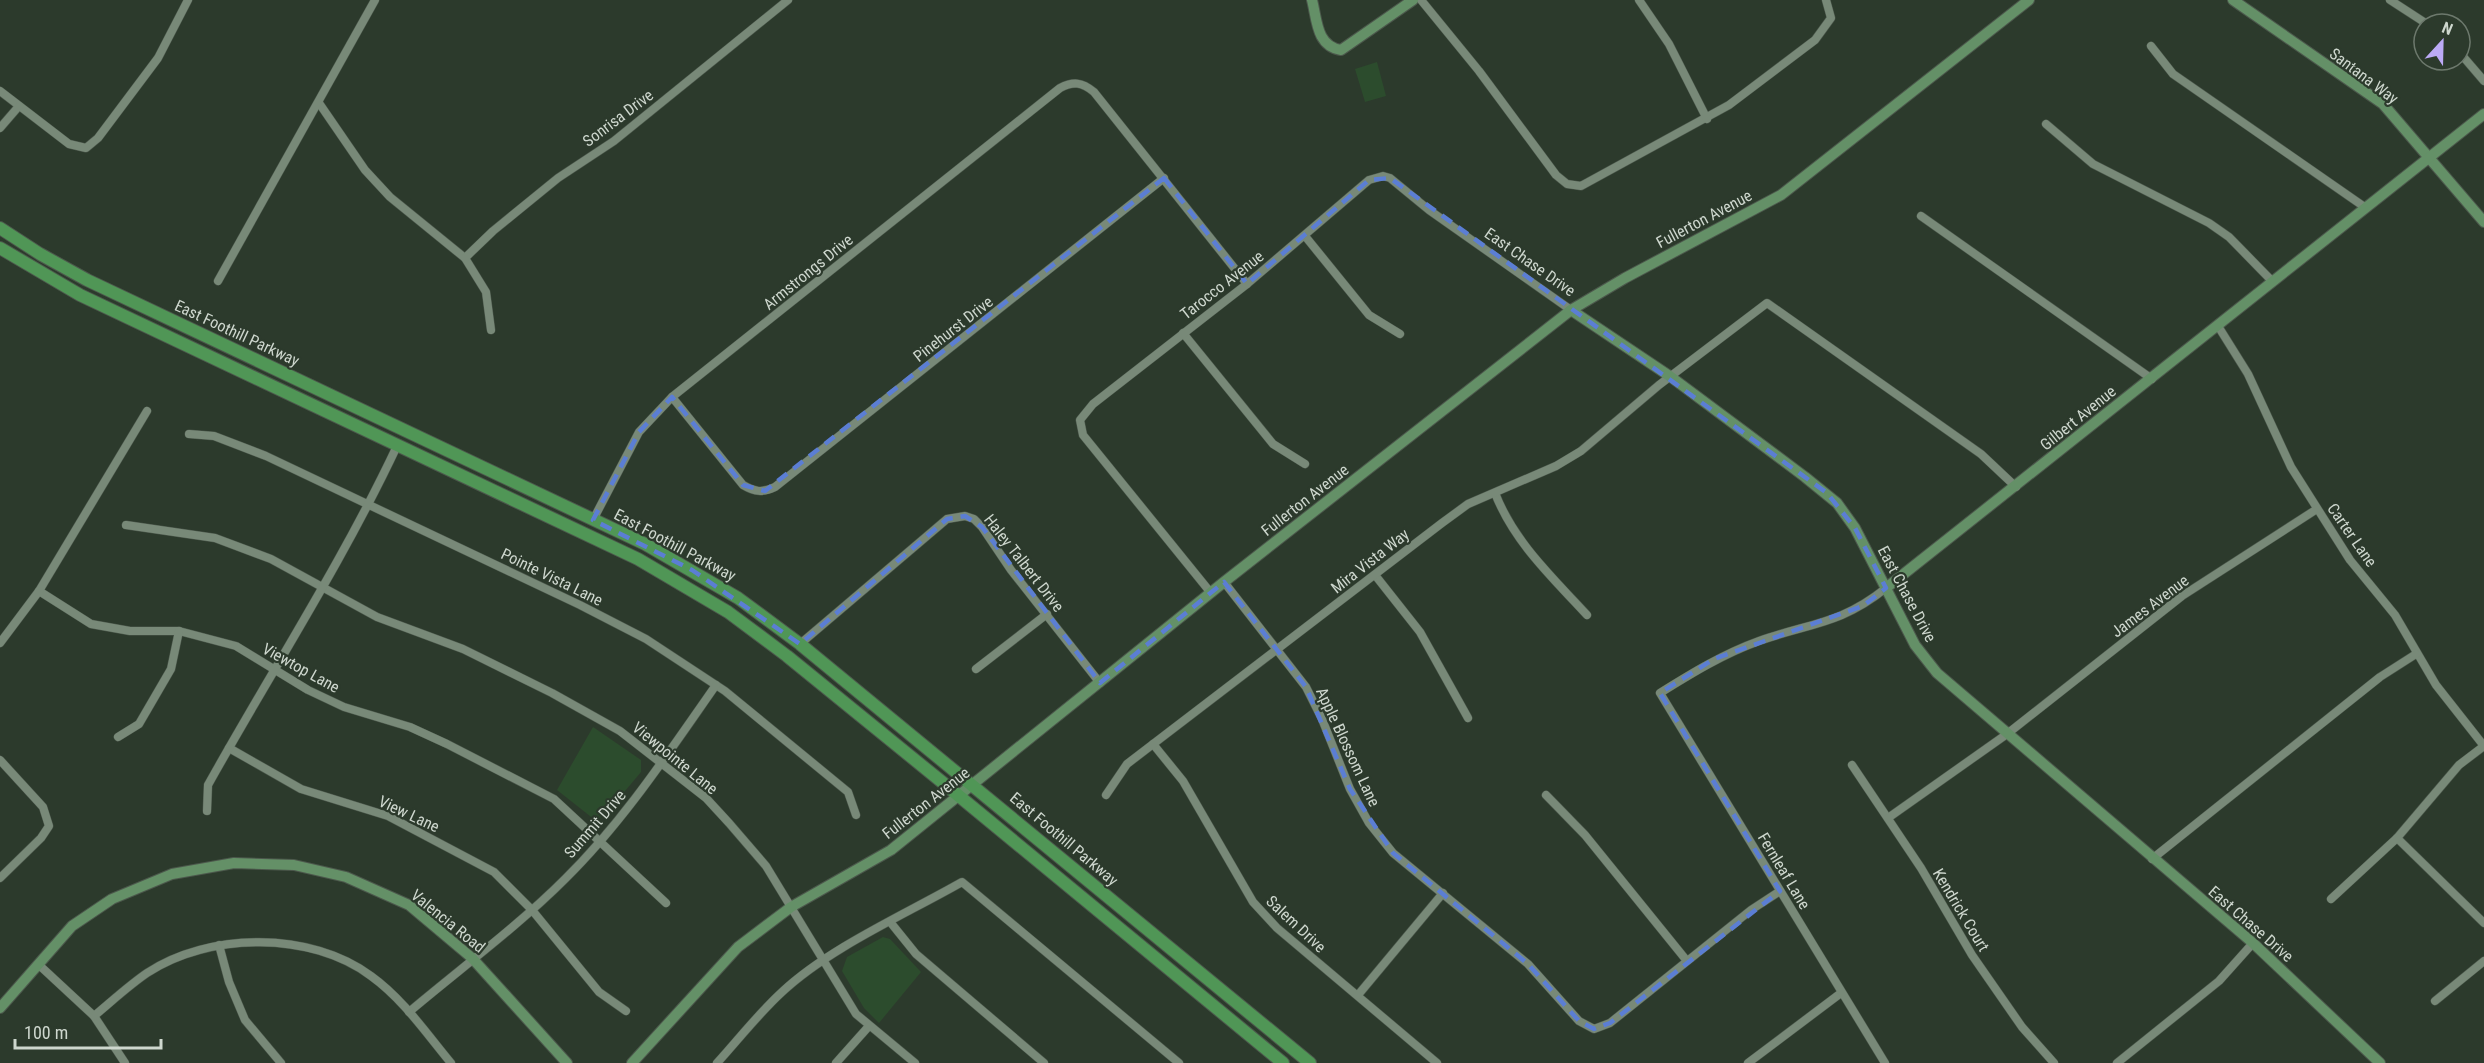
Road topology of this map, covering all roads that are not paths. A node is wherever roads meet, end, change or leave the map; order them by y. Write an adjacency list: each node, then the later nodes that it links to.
1 (188, 0): 18 (street)
2 (375, 0): 17 (street)
3 (788, 0): 32 (street, Sonrisa Drive)
4 (1312, 0): 5 (street)
5 (1413, 0)
6 (1421, 0): 20 (street)
7 (1639, 0): 20 (street)
8 (1826, 0): 20 (street)
9 (2029, 0): 36 (street, Fullerton Avenue)
10 (2233, 0): 23 (street, Santana Way)
11 (2390, 0): 12 (street)
12 (2412, 14)
13 (2151, 46): 26 (street)
14 (2472, 67): 15 (street)
15 (2484, 81)
16 (0, 91): 18 (street)
17 (319, 103): 32 (street); 33 (street)
18 (19, 106): 22 (street)
19 (2484, 114): 23 (street, Gilbert Avenue)
20 (1707, 119)
21 (2046, 124): 34 (street)
22 (0, 128)
23 (2428, 156): 26 (street, Gilbert Avenue); 28 (street, Santana Way)
24 (1383, 176): 30 (street, Tarocco Avenue); 36 (street, East Chase Drive)
25 (1164, 178): 35 (street); 43 (street, Armstrongs Drive); 43 (street, Pinehurst Drive)
26 (2366, 208): 34 (street, Gilbert Avenue)
27 (1921, 216): 42 (street)
28 (2484, 222)
29 (0, 228): 52 (main road, East Foothill Parkway)
30 (1305, 236): 35 (street, Tarocco Avenue); 40 (street)
31 (0, 248): 46 (main road, East Foothill Parkway)
32 (465, 258): 38 (street)
33 (218, 281)
34 (2273, 282): 37 (street, Gilbert Avenue)
35 (1247, 284): 39 (street, Tarocco Avenue)
36 (1571, 310): 41 (street, East Chase Drive); 55 (street, Fullerton Avenue)
37 (2218, 326): 42 (street, Gilbert Avenue); 51 (street, Carter Lane)
38 (491, 330)
39 (1183, 333): 47 (street); 59 (street, Tarocco Avenue)
40 (1400, 334)
41 (1671, 377): 48 (street, Mira Vista Way); 49 (street, Mira Vista Way); 57 (street, East Chase Drive)
42 (2152, 379): 48 (street, Gilbert Avenue)
43 (672, 397): 52 (street, Armstrongs Drive)
44 (147, 411): 58 (street)
45 (189, 434): 50 (street, Pointe Vista Lane)
46 (397, 446): 50 (street); 84 (main road, East Foothill Parkway)
47 (1305, 464)
48 (2016, 487): 57 (street, Gilbert Avenue)
49 (1495, 493): 54 (street, Mira Vista Way); 61 (street)
50 (370, 504): 56 (street); 70 (street, Pointe Vista Lane)
51 (2317, 509): 66 (street, Carter Lane); 73 (street, James Avenue)
52 (593, 520): 64 (main road, East Foothill Parkway)
53 (126, 525): 56 (street, Viewpointe Lane)
54 (1375, 574): 65 (street, Mira Vista Way); 72 (street)
55 (1224, 582): 59 (street, Fullerton Avenue); 65 (street, Apple Blossom Lane)
56 (323, 588): 68 (street); 79 (street, Viewpointe Lane)
57 (1886, 588): 71 (street, Gilbert Avenue); 73 (street, East Chase Drive)
58 (39, 591): 62 (street, Viewtop Lane); 63 (street)
59 (1211, 593): 69 (street, Fullerton Avenue)
60 (1047, 614): 64 (street, Haley Talbert Drive); 67 (street); 69 (street, Haley Talbert Drive)
61 (1587, 615)
62 (179, 631): 68 (street, Viewtop Lane); 74 (street)
63 (0, 643)
64 (800, 644): 81 (main road, East Foothill Parkway)
65 (1277, 651): 75 (street, Mira Vista Way); 93 (street, Apple Blossom Lane)
66 (2416, 654): 76 (street, Carter Lane); 90 (street)
67 (976, 669)
68 (275, 670): 77 (street); 89 (street, Viewtop Lane)
69 (1100, 683): 81 (street, Fullerton Avenue)
70 (716, 686): 79 (street, Summit Drive); 86 (street, Pointe Vista Lane)
71 (1660, 693): 92 (street, Fernleaf Lane)
72 (1468, 718)
73 (2007, 734): 87 (street, James Avenue); 90 (street, East Chase Drive)
74 (118, 737)
75 (1153, 744): 82 (street, Mira Vista Way); 108 (street, Salem Drive)
76 (2484, 746): 88 (street)
77 (229, 748): 85 (street); 97 (street, View Lane)
78 (0, 760): 91 (street)
79 (662, 763): 89 (street, Summit Drive); 96 (street, Viewpointe Lane)
80 (1852, 765): 87 (street, Kendrick Court)
81 (974, 785): 84 (street, Fullerton Avenue); 126 (main road, East Foothill Parkway)
82 (1106, 795)
83 (1546, 795): 104 (street)
84 (960, 796): 96 (street, Fullerton Avenue); 125 (main road, East Foothill Parkway)
85 (207, 811)
86 (856, 815)
87 (1888, 818): 130 (street, Kendrick Court)
88 (2397, 838): 94 (street); 99 (street)
89 (600, 841): 95 (street, Viewtop Lane); 97 (street, Summit Drive)
90 (2152, 859): 100 (street, East Chase Drive)
91 (0, 878)
92 (1780, 891): 104 (street); 107 (street, Fernleaf Lane)
93 (1443, 893): 104 (street, Apple Blossom Lane); 108 (street)
94 (2331, 899)
95 (666, 903)
96 (791, 907): 103 (street, Viewpointe Lane); 119 (street, Fullerton Avenue)
97 (532, 910): 102 (street, Summit Drive); 111 (street, View Lane)
98 (891, 923): 103 (street); 123 (street); 124 (street)
99 (2484, 923)
100 (2253, 943): 131 (street); 132 (street, East Chase Drive)
101 (219, 945): 112 (street); 113 (street); 116 (street)
102 (472, 958): 106 (street, Valencia Road); 112 (street, Summit Drive); 118 (street, Valencia Road)
103 (824, 959): 114 (street, Viewpointe Lane); 120 (street)
104 (1687, 961)
105 (2484, 961): 109 (street)
106 (38, 964): 110 (street, Valencia Road); 113 (street)
107 (1841, 993): 128 (street); 129 (street, Fernleaf Lane)
108 (1358, 995): 127 (street, Salem Drive)
109 (2435, 1001)
110 (0, 1008)
111 (626, 1011)
112 (409, 1012): 117 (street)
113 (94, 1016): 115 (street)
114 (869, 1026): 121 (street); 122 (street, Viewpointe Lane)
115 (125, 1063)
116 (281, 1063)
117 (451, 1063)
118 (567, 1063)
119 (632, 1063)
120 (717, 1063)
121 (836, 1063)
122 (915, 1063)
123 (1044, 1063)
124 (1179, 1063)
125 (1282, 1063)
126 (1310, 1063)
127 (1437, 1063)
128 (1749, 1063)
129 (1885, 1063)
130 (2054, 1063)
131 (2117, 1063)
132 (2380, 1063)

